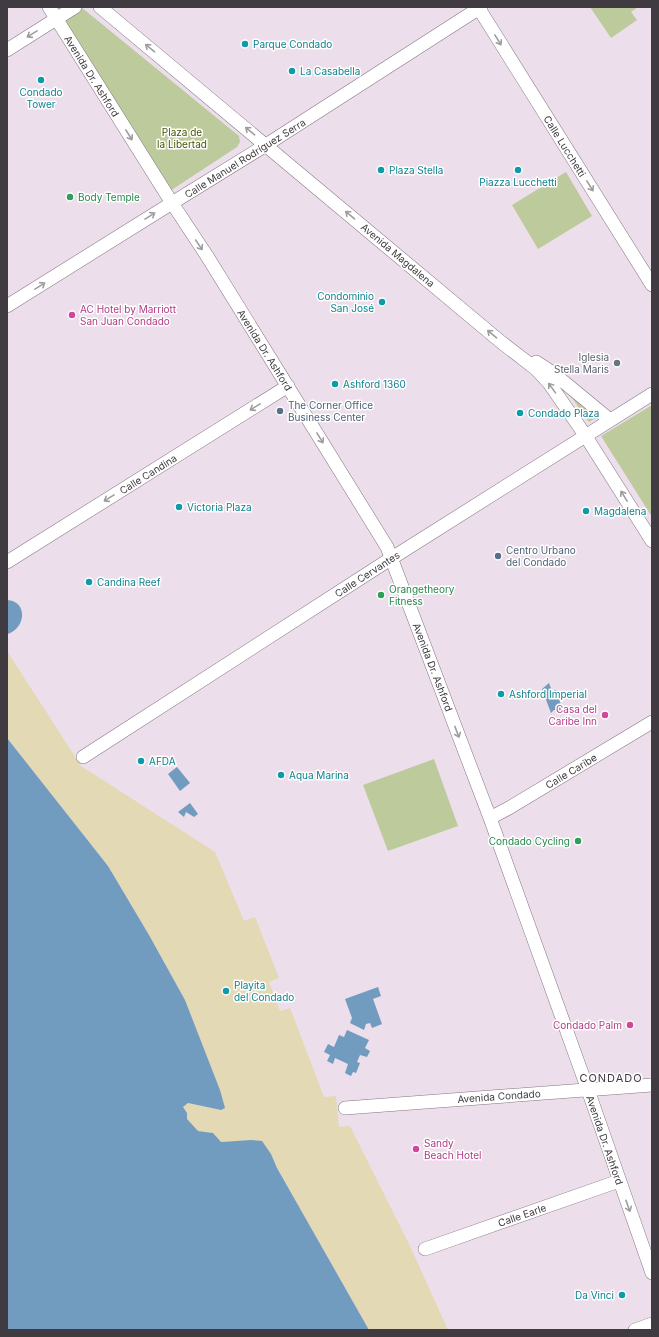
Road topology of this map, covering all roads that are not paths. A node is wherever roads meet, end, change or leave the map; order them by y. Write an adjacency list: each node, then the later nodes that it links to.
1 (49, 7): 5 (street, Avenida Dr. Ashford)
2 (75, 7): 5 (street)
3 (100, 7): 7 (street, Avenida Magdalena, one-way to 3)
4 (479, 8): 7 (street, Calle Manuel Rodríguez Serra); 9 (street, Calle Lucchetti, one-way to 9)
5 (56, 19): 6 (street, one-way to 6); 8 (street, Avenida Dr. Ashford, one-way to 8)
6 (7, 50)
7 (266, 145): 8 (street, Calle Manuel Rodríguez Serra); 11 (street, Avenida Magdalena, one-way to 7)
8 (172, 203): 10 (street, Calle Manuel Rodríguez Serra, one-way to 8); 12 (street, Avenida Dr. Ashford, one-way to 12)
9 (652, 285)
10 (7, 306)
11 (522, 359): 14 (street); 15 (street, Avenida Magdalena, one-way to 11)
12 (288, 386): 17 (street, Avenida Dr. Ashford, one-way to 17); 18 (street, Calle Candina, one-way to 18)
13 (652, 394): 14 (street, Calle Cervantes)
14 (610, 420): 15 (street, Calle Cervantes)
15 (585, 436): 16 (street, Avenida Magdalena, one-way to 15); 17 (street, Calle Cervantes)
16 (652, 541)
17 (392, 558): 20 (street, Calle Cervantes); 21 (street, Avenida Dr. Ashford, one-way to 21)
18 (7, 562)
19 (652, 722): 21 (street, Calle Caribe)
20 (83, 757)
21 (490, 818): 23 (street, Avenida Dr. Ashford)
22 (652, 1085): 23 (street, Avenida Condado)
23 (588, 1090): 24 (street, Avenida Condado); 25 (street, Avenida Dr. Ashford)
24 (345, 1108)
25 (619, 1181): 26 (street, Calle Earle); 27 (street, Avenida Dr. Ashford, one-way to 27)
26 (425, 1249)
27 (652, 1273)
28 (652, 1324): 29 (street)
29 (635, 1330)

